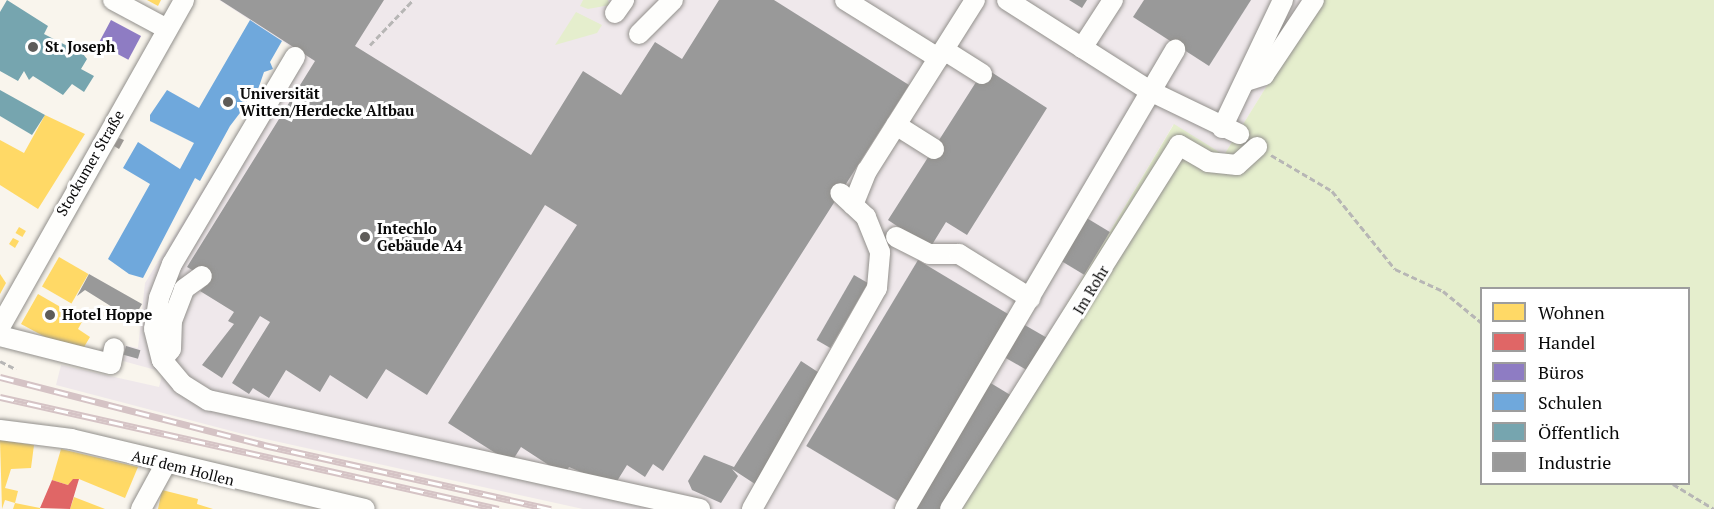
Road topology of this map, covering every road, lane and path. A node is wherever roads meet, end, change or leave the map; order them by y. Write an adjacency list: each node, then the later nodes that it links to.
1 (113, 0): 13 (street)
2 (184, 0): 13 (street, Stockumer Straße)
3 (413, 0): 15 (path)
4 (673, 0): 14 (street)
5 (826, 0): 6 (street)
6 (834, 0)
7 (844, 0): 18 (street)
8 (975, 0): 18 (street)
9 (1007, 0): 16 (street)
10 (1113, 0): 16 (street)
11 (1283, 0): 21 (street)
12 (1314, 0): 21 (street)
13 (167, 29): 30 (street, Stockumer Straße)
14 (639, 34)
15 (370, 45)
16 (1082, 48): 22 (street)
17 (1175, 50): 22 (street)
18 (941, 54): 20 (street); 23 (street)
19 (295, 57): 33 (street)
20 (982, 74)
21 (1246, 81): 22 (street)
22 (1150, 91): 28 (street)
23 (896, 125): 25 (street); 42 (street)
24 (1257, 147): 29 (path); 44 (street, Im Rohr)
25 (934, 149)
26 (896, 237): 28 (street)
27 (202, 276): 33 (street)
28 (1030, 298): 43 (street)
29 (1480, 321)
30 (0, 327)
31 (0, 336): 32 (street)
32 (114, 348)
33 (162, 360): 41 (street)
34 (0, 361): 35 (path)
35 (16, 369)
36 (0, 430): 37 (street, Auf dem Hollen)
37 (165, 465): 39 (street); 40 (street, Auf dem Hollen)
38 (1676, 485): 45 (path)
39 (141, 509)
40 (365, 509)
41 (700, 509)
42 (752, 509)
43 (905, 509)
44 (950, 509)
45 (1714, 509)

